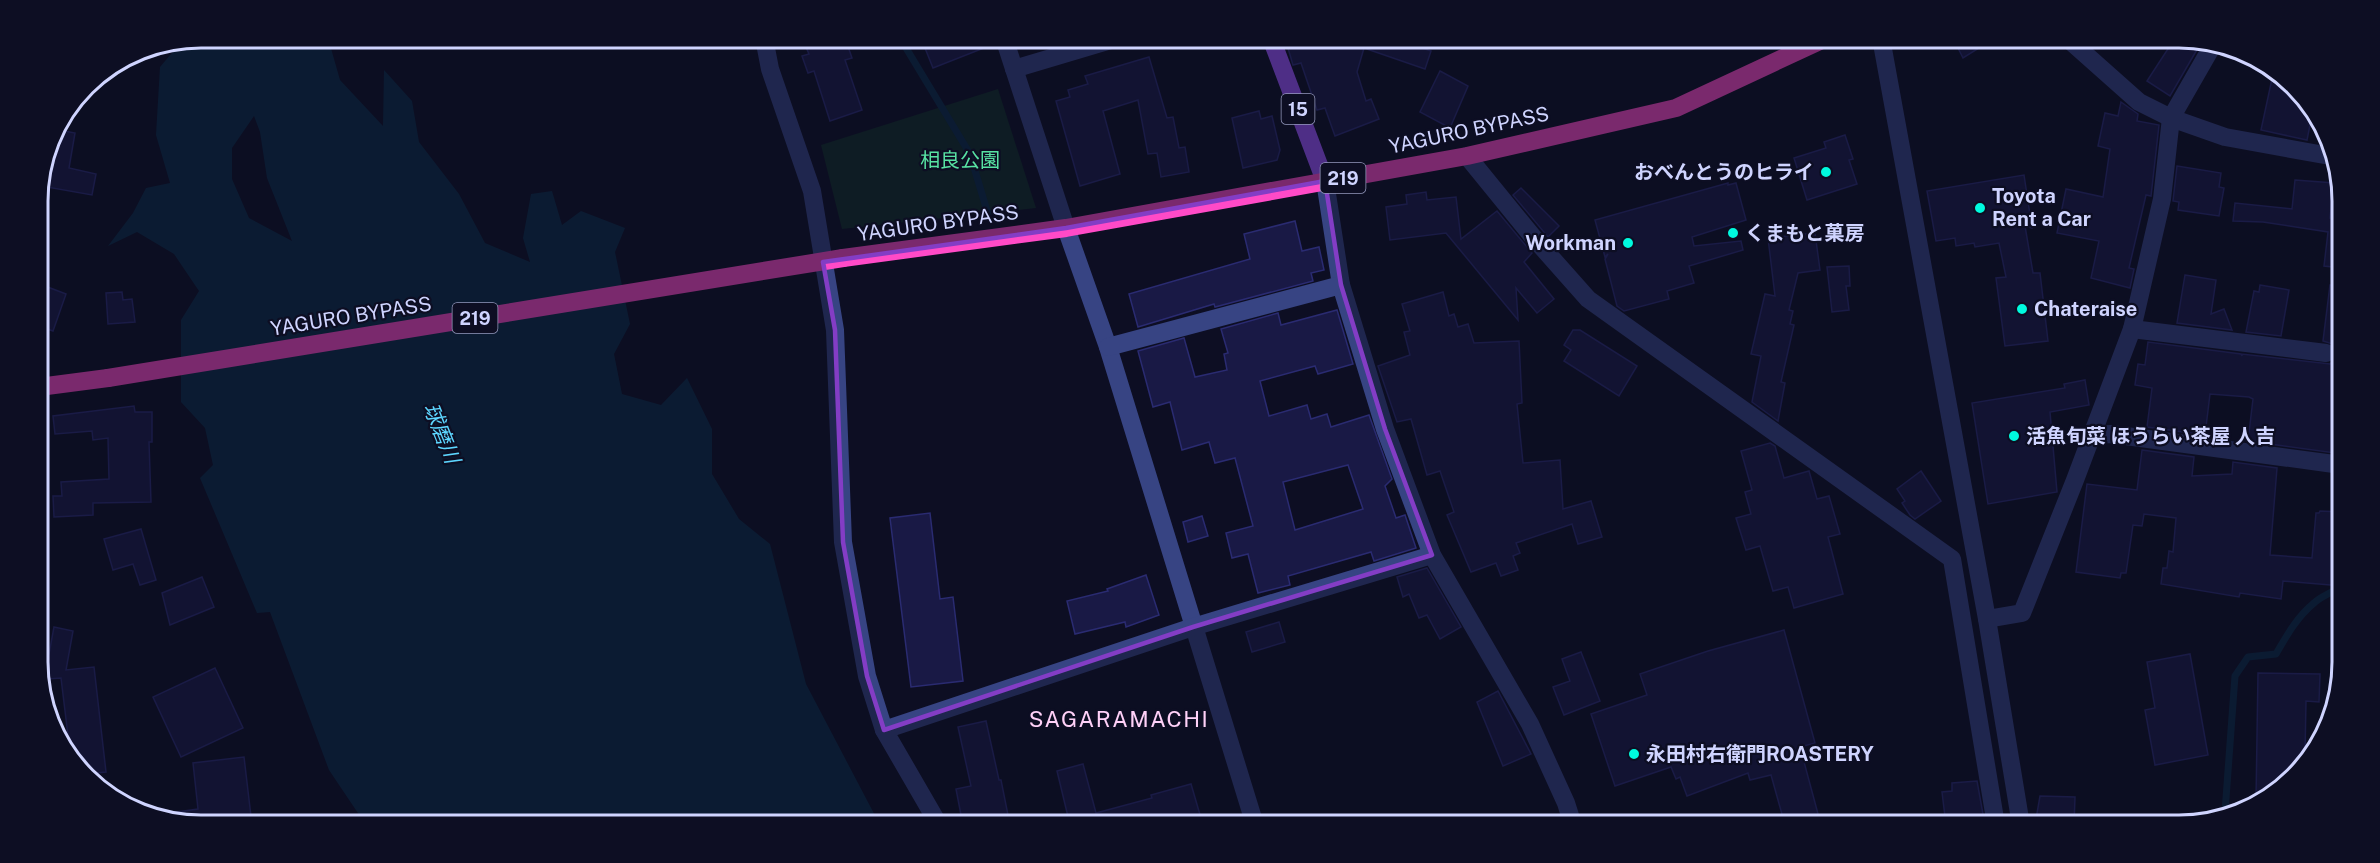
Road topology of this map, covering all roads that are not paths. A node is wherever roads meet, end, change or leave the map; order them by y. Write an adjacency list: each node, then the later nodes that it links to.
1 (766, 48): 25 (street)
2 (1007, 48): 9 (street)
3 (1084, 48): 9 (street)
4 (1275, 48): 13 (main road, 15)
5 (1805, 48): 12 (highway, YAGURO BYPASS / 219)
6 (1883, 48): 23 (street)
7 (2078, 48): 10 (street)
8 (2209, 51): 10 (street)
9 (1014, 69): 14 (street)
10 (2171, 118): 11 (street); 16 (street)
11 (2325, 155)
12 (1467, 156): 13 (highway, YAGURO BYPASS / 219); 29 (street)
13 (1325, 181): 14 (highway, YAGURO BYPASS / 219); 15 (street)
14 (1066, 228): 17 (street); 19 (highway, YAGURO BYPASS / 219, bridge)
15 (1341, 285): 17 (street); 22 (street)
16 (2132, 329): 18 (street); 20 (street)
17 (1108, 347): 24 (street)
18 (2326, 353)
19 (48, 386)
20 (2092, 435): 21 (street); 23 (street)
21 (2332, 464)
22 (1432, 555): 24 (street); 28 (street)
23 (1987, 619): 30 (street)
24 (1193, 627): 25 (street); 27 (street)
25 (884, 730): 26 (street)
26 (933, 815)
27 (1252, 815)
28 (1570, 815)
29 (1994, 815)
30 (2019, 815)

